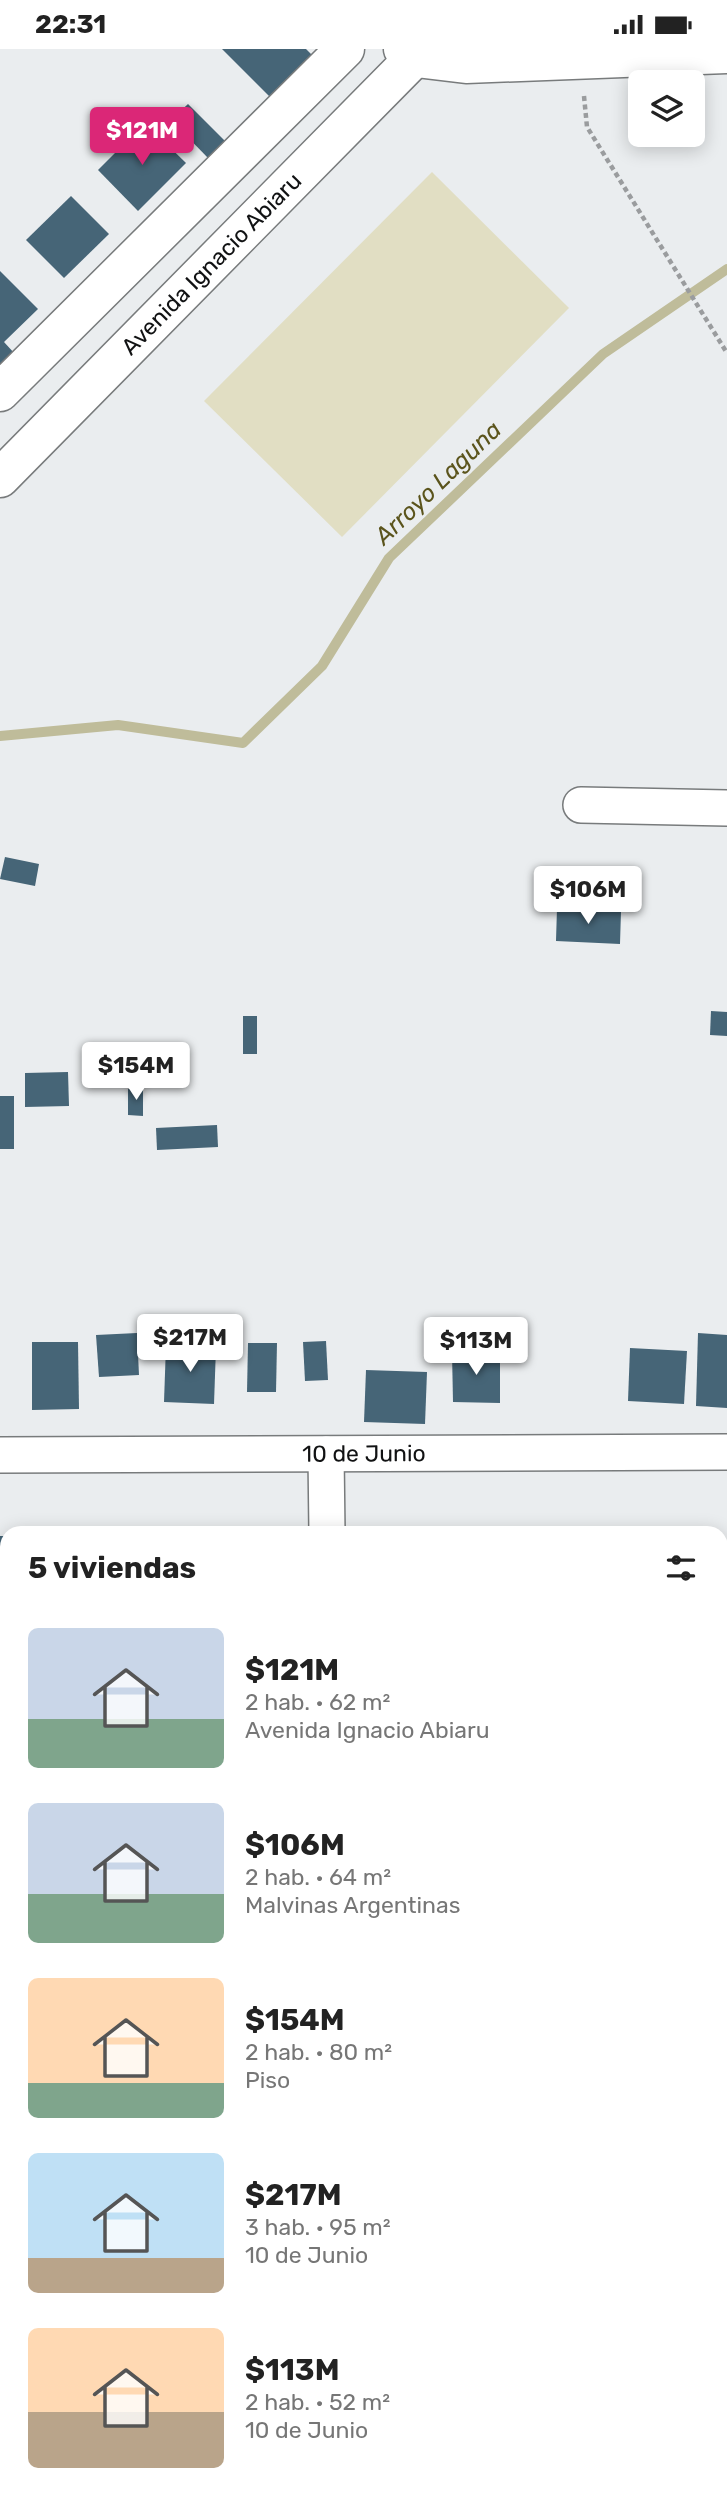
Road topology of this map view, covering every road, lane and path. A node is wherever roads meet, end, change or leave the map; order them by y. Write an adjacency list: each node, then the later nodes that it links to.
1 (345, 49): 6 (street)
2 (414, 52): 4 (street); 7 (street, Avenida Ignacio Abiaru)
3 (727, 54): 4 (street)
4 (580, 60): 5 (path)
5 (727, 353)
6 (0, 393)
7 (0, 478)
8 (581, 805): 9 (street)
9 (727, 808)
10 (727, 1452): 11 (street, 10 de Junio)
11 (326, 1454): 12 (street, 10 de Junio); 13 (street)
12 (0, 1455)
13 (327, 1526)

